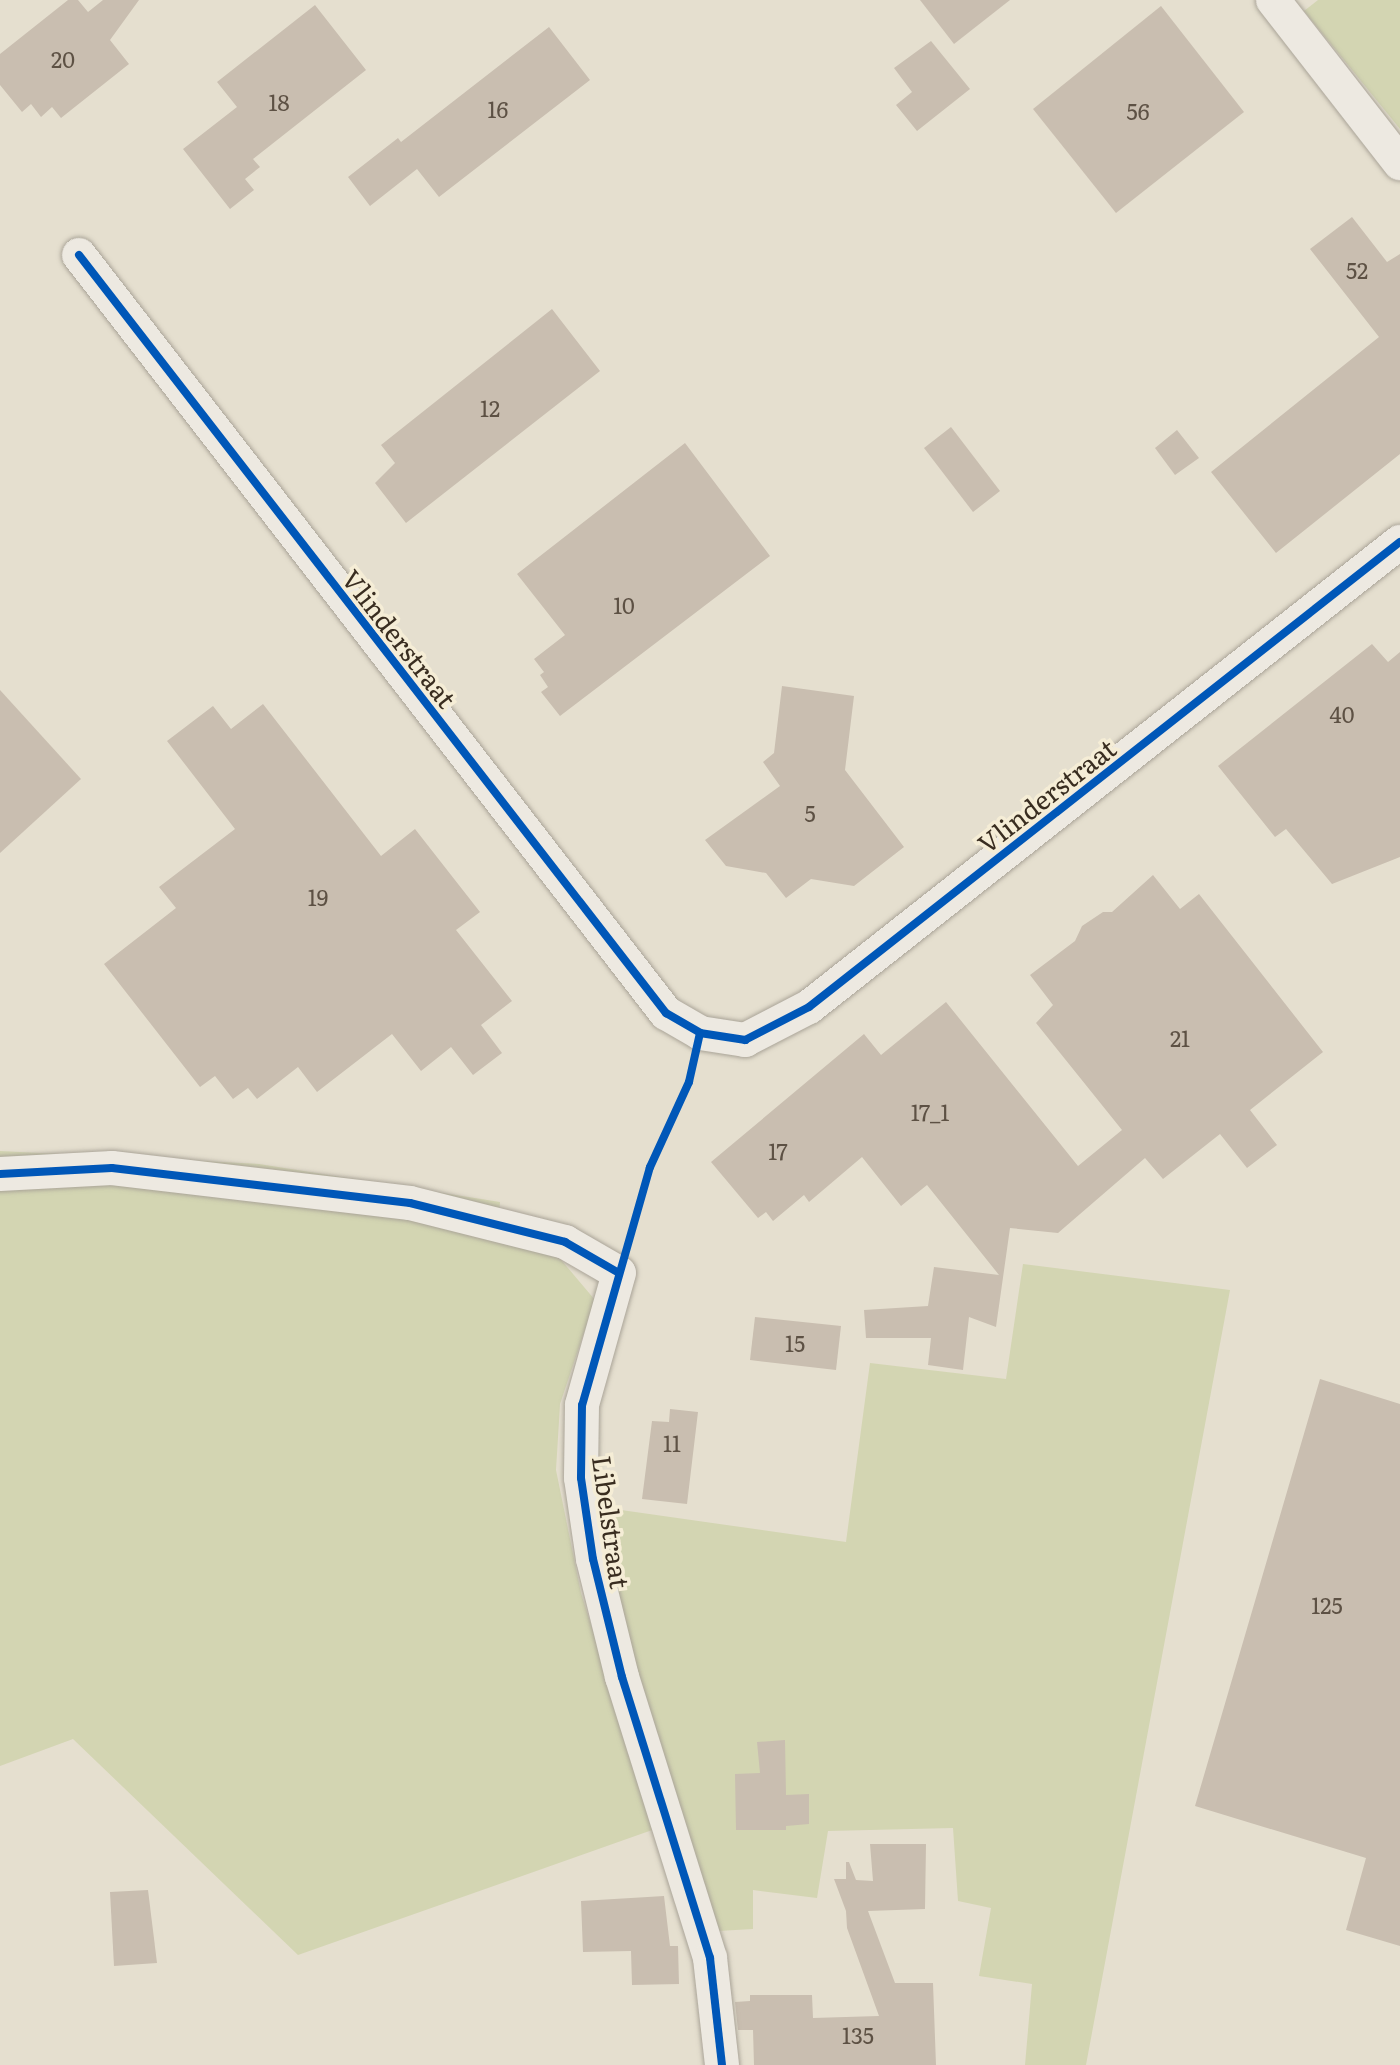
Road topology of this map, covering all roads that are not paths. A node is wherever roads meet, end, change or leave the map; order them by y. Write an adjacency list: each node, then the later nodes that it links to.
1 (1273, 0): 2 (street)
2 (1400, 163)
3 (79, 255): 4 (street, Vlinderstraat)
4 (1400, 542)
5 (0, 1174): 6 (street, Libelstraat)
6 (722, 2065)

